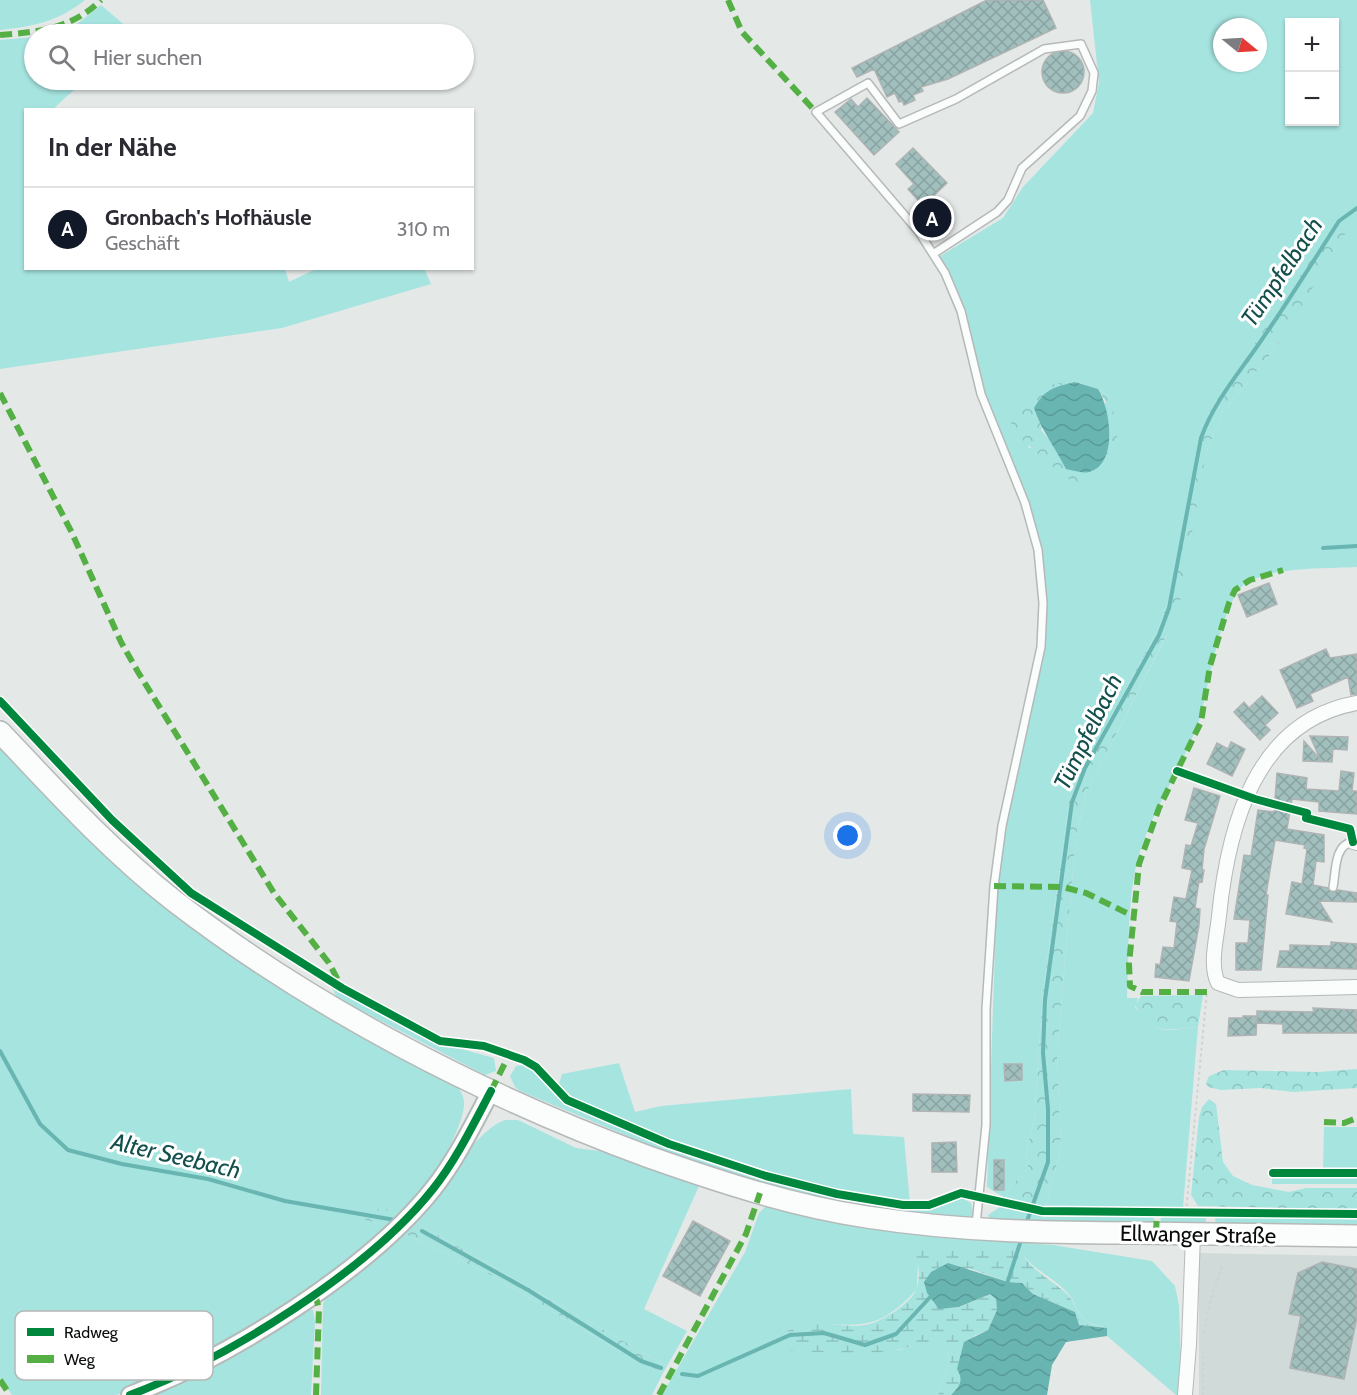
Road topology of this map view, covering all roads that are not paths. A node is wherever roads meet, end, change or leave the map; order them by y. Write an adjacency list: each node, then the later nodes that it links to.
1 (933, 254): 1 (lane); 8 (lane)
2 (1357, 703): 6 (street)
3 (0, 732): 7 (main road, Ellwanger Straße)
4 (1355, 843): 5 (lane)
5 (1333, 887)
6 (1357, 987)
7 (491, 1091): 8 (main road, Ellwanger Straße); 11 (street)
8 (976, 1230): 9 (main road, Ellwanger Straße)
9 (1193, 1235): 10 (main road, Ellwanger Straße); 14 (street)
10 (1357, 1236)
11 (213, 1356)
12 (162, 1380): 13 (street)
13 (130, 1395)
14 (1185, 1395)

